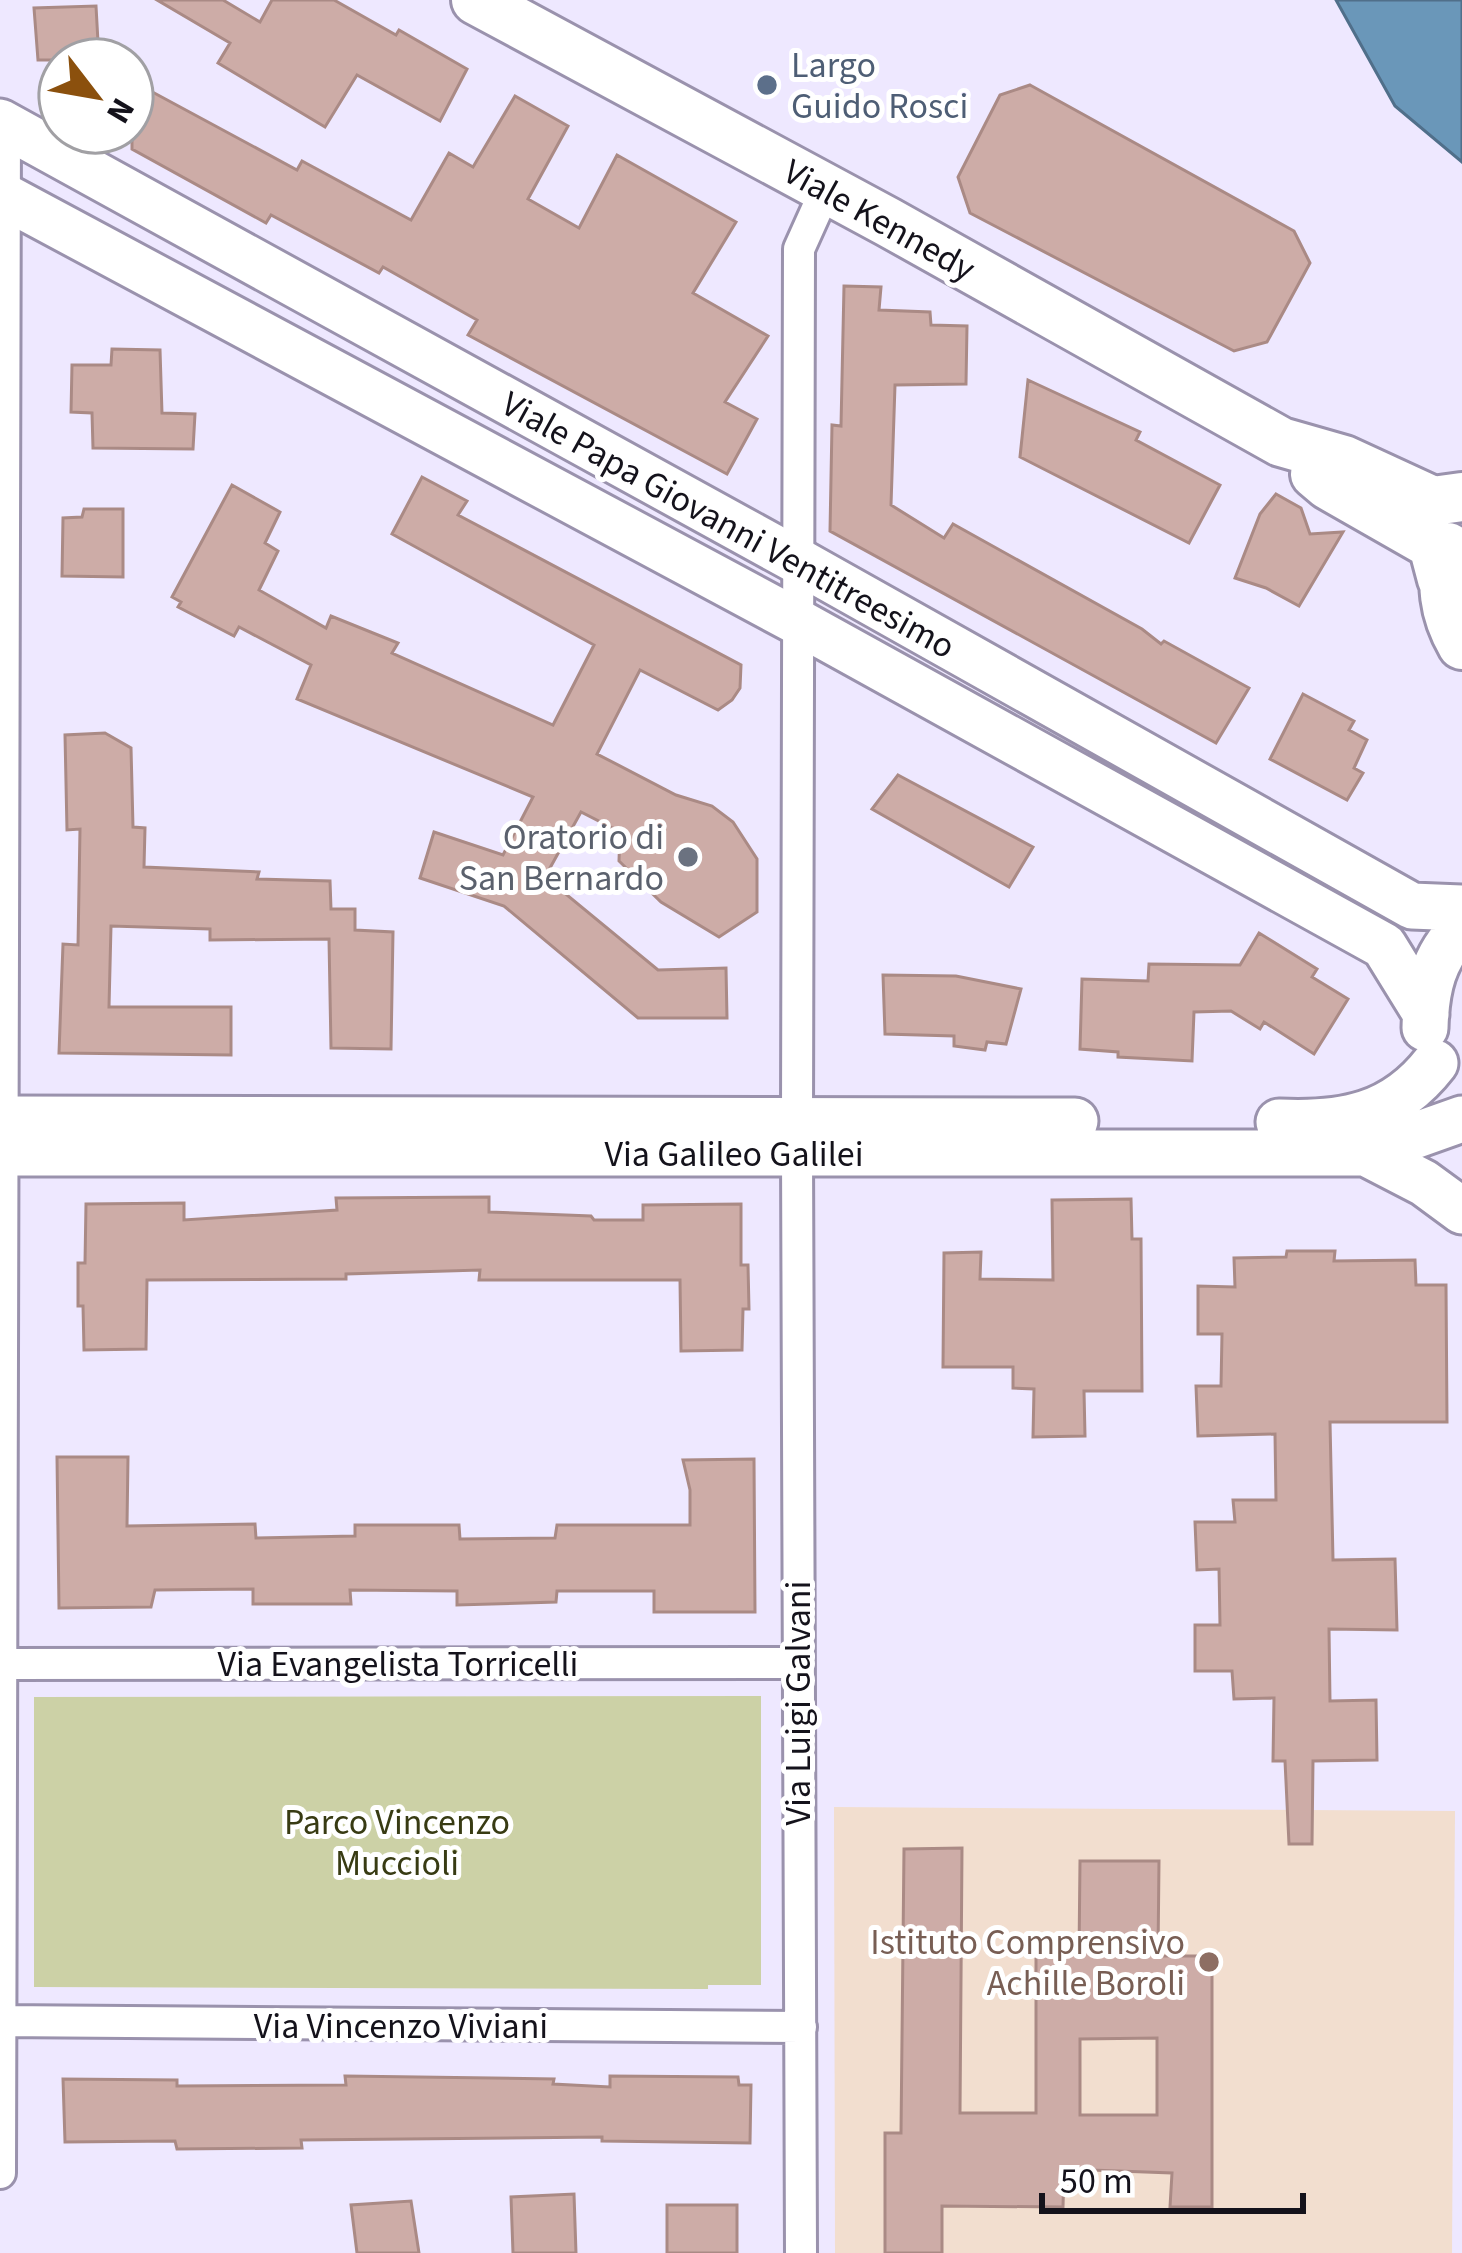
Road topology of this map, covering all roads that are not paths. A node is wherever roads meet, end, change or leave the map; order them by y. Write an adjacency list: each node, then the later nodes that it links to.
1 (476, 0): 3 (main road, Viale Kennedy)
2 (2, 123): 4 (street); 8 (street, Viale Papa Giovanni Ventitreesimo)
3 (826, 189): 5 (main road, Viale Kennedy); 8 (street, Via Luigi Galvani)
4 (2, 195): 10 (street, Viale Papa Giovanni Ventitreesimo); 16 (street)
5 (1281, 442): 6 (main road); 9 (main road)
6 (1462, 497)
7 (1462, 522): 9 (main road)
8 (798, 561): 10 (street, Via Luigi Galvani); 12 (street, Viale Papa Giovanni Ventitreesimo)
9 (1442, 579): 11 (main road)
10 (798, 622): 14 (street, Viale Papa Giovanni Ventitreesimo); 18 (street, Via Luigi Galvani)
11 (1462, 645)
12 (1462, 908)
13 (1462, 928): 14 (street)
14 (1426, 1014): 15 (street)
15 (1449, 1080): 18 (street, Via Galileo Galilei)
16 (0, 1119): 18 (street, Via Galileo Galilei); 19 (street)
17 (1462, 1119): 20 (street, Via Galileo Galilei)
18 (797, 1136): 19 (street, Via Galileo Galilei); 20 (street, Via Galileo Galilei); 22 (street, Via Luigi Galvani)
19 (0, 1153): 23 (street)
20 (1366, 1153): 21 (street)
21 (1462, 1211)
22 (797, 1663): 23 (street, Via Evangelista Torricelli); 25 (street, Via Luigi Galvani)
23 (1, 1664): 24 (street)
24 (0, 2021): 25 (street, Via Vincenzo Viviani); 26 (street)
25 (801, 2027): 27 (street, Via Luigi Galvani)
26 (0, 2173)
27 (801, 2253)

